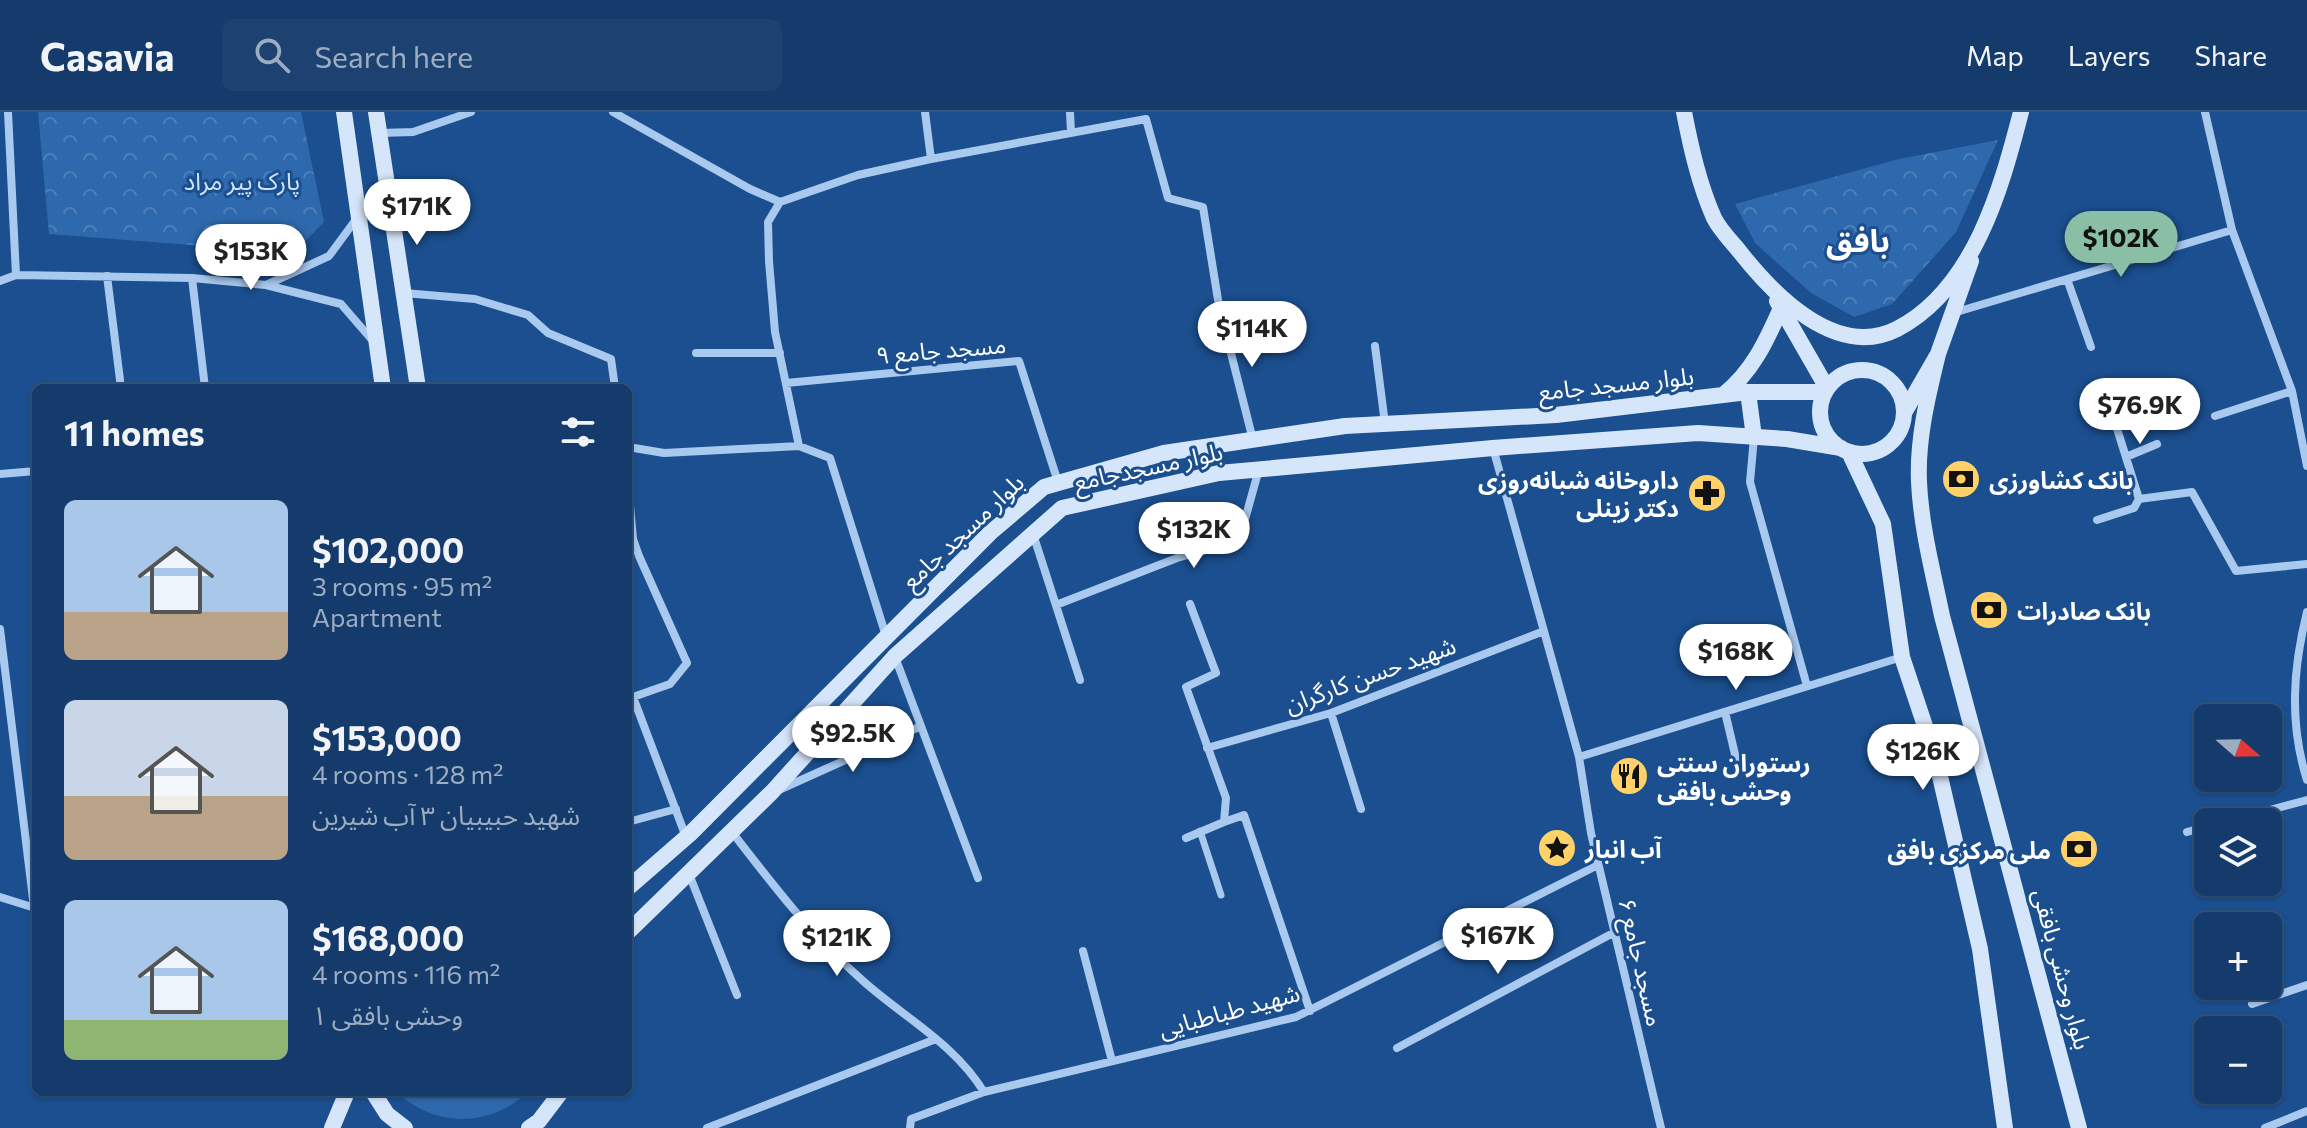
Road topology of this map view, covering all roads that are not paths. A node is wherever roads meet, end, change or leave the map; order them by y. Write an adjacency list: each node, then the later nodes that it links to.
1 (344, 112): 15 (main road)
2 (376, 112): 12 (main road)
3 (471, 112): 12 (street)
4 (613, 112): 14 (street)
5 (925, 112): 13 (street)
6 (1070, 112): 11 (street)
7 (1684, 112): 24 (main road)
8 (2205, 112): 16 (street)
9 (6, 114): 18 (street)
10 (2023, 114): 17 (main road)
11 (1071, 132): 13 (street); 49 (street)
12 (380, 133): 25 (main road)
13 (931, 159): 14 (street)
14 (780, 202): 32 (street)
15 (360, 215): 23 (street); 28 (main road)
16 (2232, 230): 21 (street); 41 (street)
17 (1980, 235): 24 (main road); 27 (main road, بلوار وحشی بافقی)
18 (16, 275): 19 (street); 22 (street)
19 (107, 276): 20 (street); 35 (street)
20 (192, 278): 23 (street); 36 (street)
21 (2067, 279): 27 (street); 30 (street)
22 (0, 281)
23 (266, 285): 28 (street)
24 (1770, 289): 26 (main road)
25 (404, 293): 38 (main road); 39 (street)
26 (1781, 308): 40 (main road); 43 (main road)
27 (1952, 313): 33 (main road, بلوار وحشی بافقی)
28 (378, 346): 37 (main road)
29 (1375, 346): 47 (street)
30 (2091, 347)
31 (696, 353): 32 (street)
32 (780, 353): 34 (street)
33 (1938, 354): 45 (main road, بلوار وحشی بافقی); 60 (main road, بلوار وحشی بافقی)
34 (786, 383): 51 (street); 61 (street, مسجد جامع ۹)
35 (120, 384)
36 (205, 384)
37 (383, 384)
38 (417, 384)
39 (614, 384)
40 (1826, 390): 42 (main road, بلوار مسجد جامع); 45 (main road); 54 (main road)
41 (2292, 391): 46 (street); 56 (street)
42 (1748, 392): 43 (main road, بلوار مسجد جامع); 48 (main road)
43 (1722, 396): 47 (main road, بلوار مسجد جامع)
44 (2109, 403): 55 (street)
45 (1904, 416): 54 (main road); 60 (main road)
46 (2215, 416)
47 (1385, 424): 49 (main road, بلوار مسجد جامع)
48 (1754, 437): 53 (main road, بلوار مسجدجامع); 54 (main road, بلوار مسجدجامع); 80 (street)
49 (1253, 440): 61 (main road, بلوار مسجد جامع)
50 (2157, 444): 55 (street)
51 (799, 446): 52 (street); 74 (street)
52 (632, 448)
53 (1493, 448): 57 (main road, بلوار مسجدجامع); 73 (street, مسجد جامع ۶)
54 (1845, 450): 78 (main road)
55 (2126, 457): 62 (street)
56 (2307, 466)
57 (1259, 469): 65 (main road, بلوار مسجدجامع); 70 (street)
58 (32, 471): 59 (street)
59 (0, 474)
60 (1919, 480): 131 (main road, بلوار وحشی بافقی)
61 (1059, 483): 74 (main road, بلوار مسجد جامع)
62 (2139, 499): 63 (street); 68 (street)
63 (2097, 520)
64 (632, 528): 66 (street)
65 (1033, 534): 70 (street); 76 (main road, بلوار مسجدجامع)
66 (639, 556): 67 (street); 91 (street)
67 (632, 557)
68 (2307, 564)
69 (1190, 604): 84 (street)
70 (1056, 605): 79 (street)
71 (2307, 612): 77 (street)
72 (0, 629): 104 (street)
73 (1544, 631): 82 (street, شهید حسن کارگران); 85 (street, مسجد جامع ۶)
74 (886, 636): 99 (main road, بلوار مسجد جامع)
75 (2307, 654): 77 (street)
76 (895, 656): 83 (street); 88 (main road, بلوار مسجدجامع)
77 (2296, 656): 87 (street)
78 (1902, 657): 80 (street); 130 (main road)
79 (1080, 680)
80 (1807, 686): 81 (street)
81 (1725, 712): 85 (street); 86 (street)
82 (1331, 713): 84 (street, شهید حسن کارگران); 92 (street)
83 (921, 726): 88 (street); 103 (street)
84 (1207, 748): 94 (street)
85 (1579, 757): 101 (street, مسجد جامع ۶)
86 (1738, 767)
87 (2307, 780)
88 (772, 792): 97 (main road, بلوار مسجدجامع)
89 (2307, 800): 90 (street)
90 (2277, 808)
91 (676, 809): 93 (street); 99 (street)
92 (1361, 809)
93 (632, 821)
94 (1224, 822): 96 (street); 115 (street)
95 (2194, 830): 98 (street)
96 (1200, 831): 100 (street); 106 (street)
97 (732, 832): 102 (main road, بلوار مسجدجامع); 116 (street)
98 (2187, 832)
99 (686, 837): 105 (main road, بلوار مسجد جامع)
100 (1186, 838)
101 (1598, 865): 110 (street, مسجد جامع ۶); 115 (street, شهید طباطبایی)
102 (688, 874): 109 (main road, بلوار مسجدجامع); 113 (street)
103 (978, 878)
104 (32, 884)
105 (632, 884)
106 (1221, 895)
107 (0, 897): 108 (street)
108 (32, 907)
109 (632, 928)
110 (1615, 932): 117 (street); 129 (street, مسجد جامع ۶)
111 (1083, 951): 118 (street)
112 (2307, 985): 114 (street)
113 (737, 995)
114 (2252, 1004)
115 (1310, 1011): 118 (street, شهید طباطبایی)
116 (936, 1039): 119 (street); 127 (street)
117 (1397, 1048)
118 (1112, 1061): 119 (street, شهید طباطبایی)
119 (984, 1092): 128 (street, شهید طباطبایی)
120 (345, 1096): 125 (main road)
121 (376, 1096): 126 (main road)
122 (558, 1096): 124 (main road)
123 (2307, 1111): 132 (street)
124 (536, 1126)
125 (332, 1128)
126 (405, 1128)
127 (707, 1128)
128 (910, 1128)
129 (1661, 1128)
130 (2005, 1128)
131 (2079, 1128)
132 (2265, 1128)

